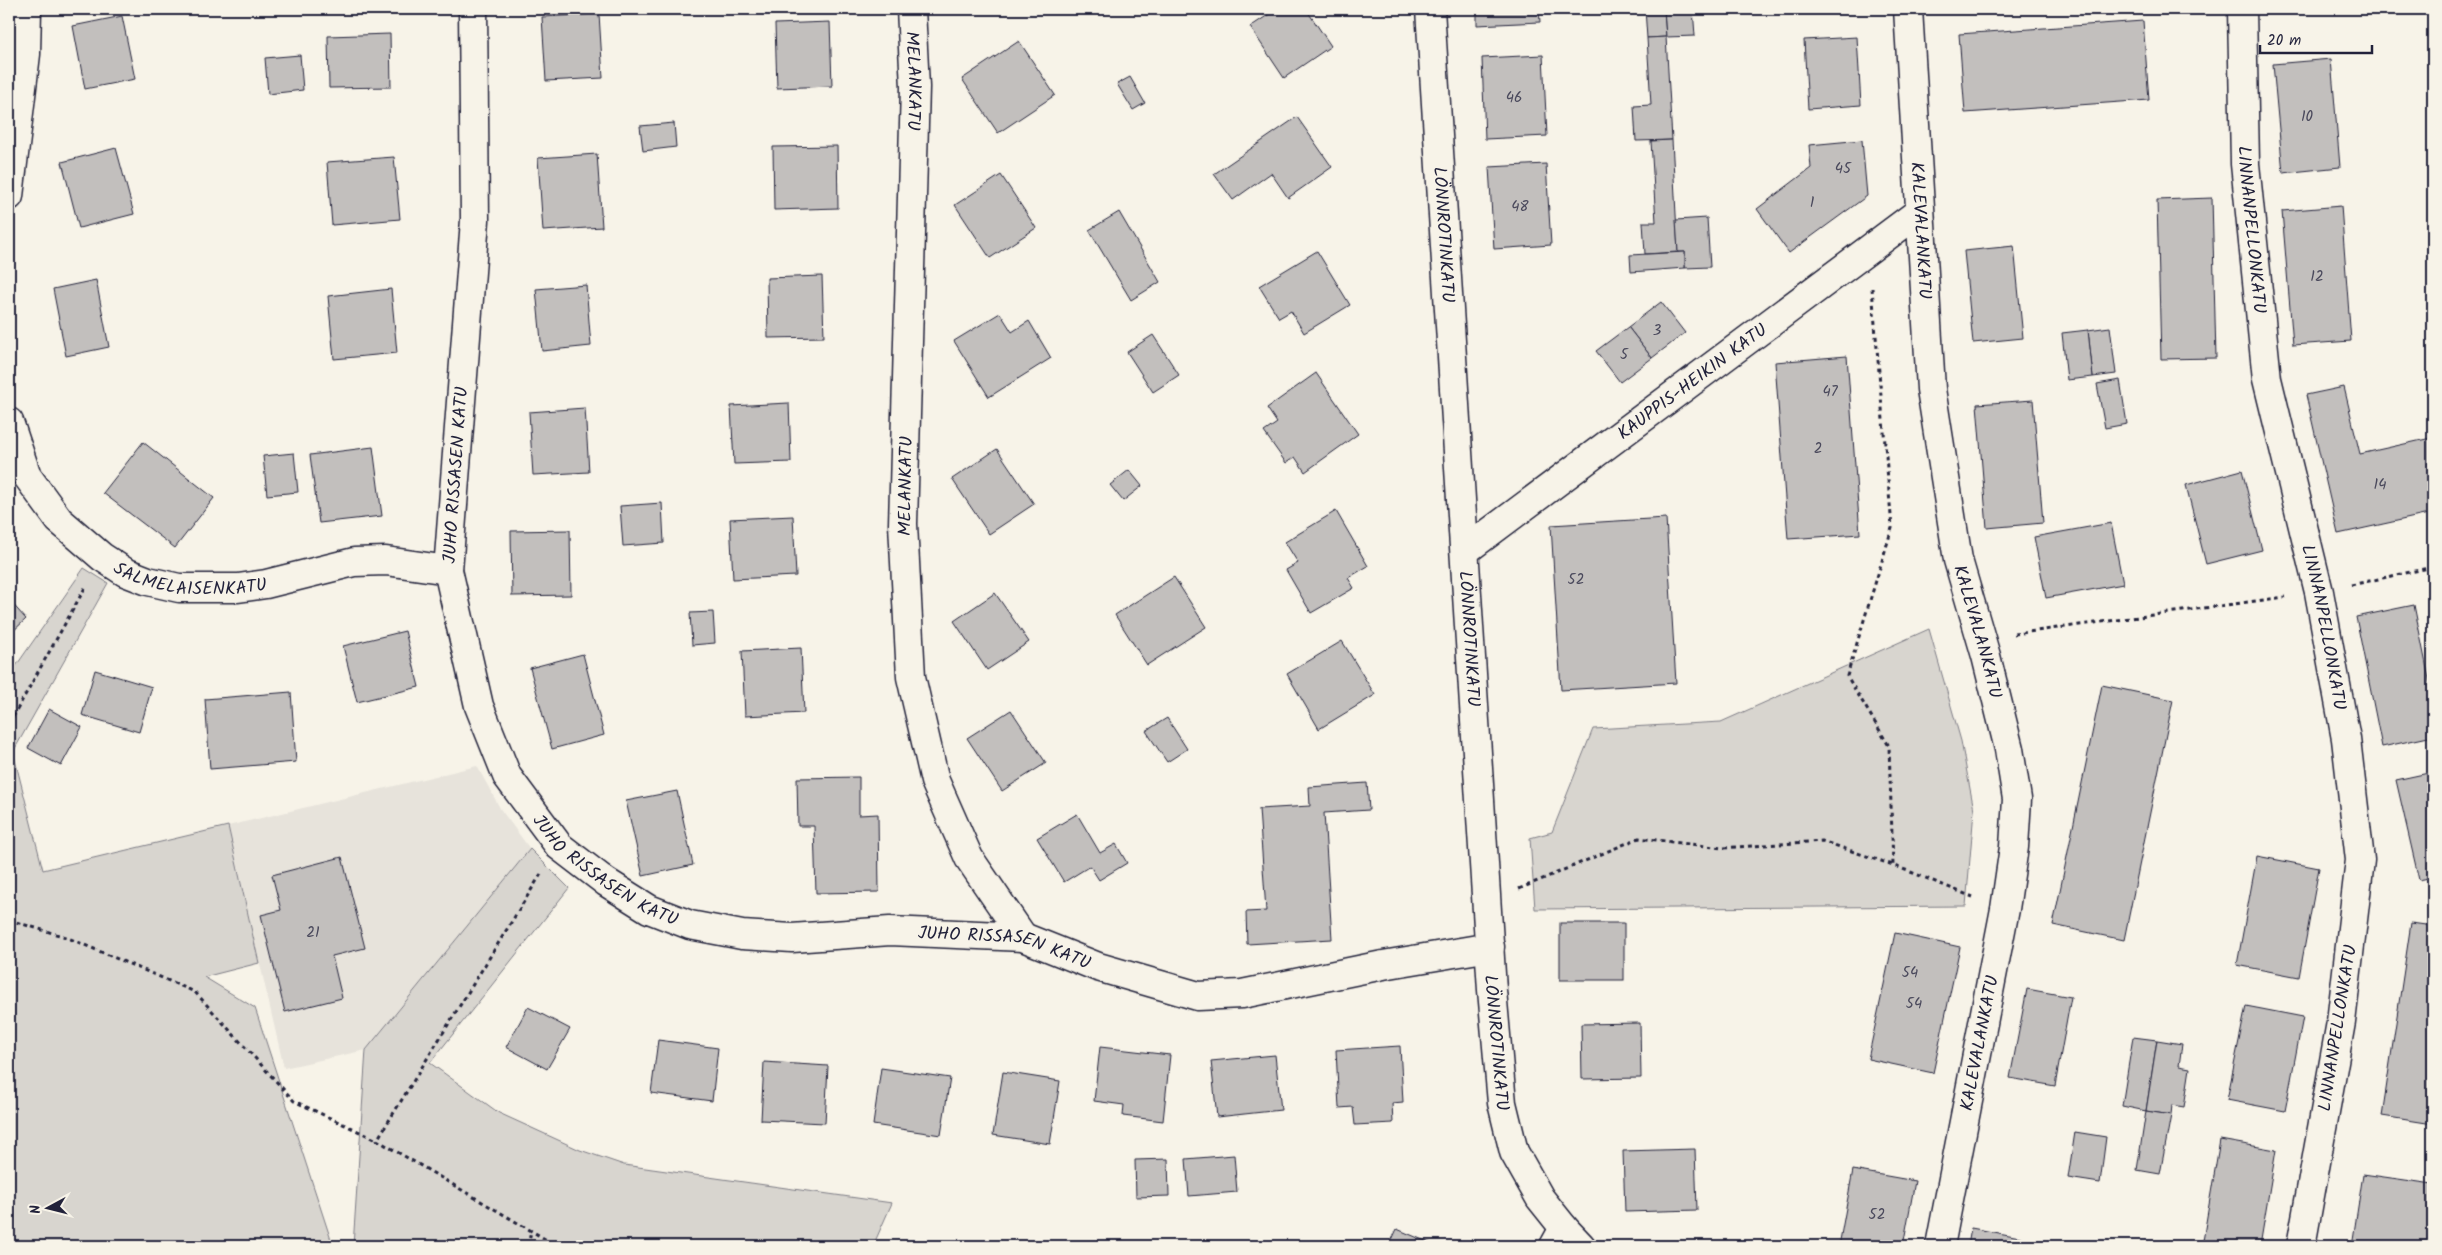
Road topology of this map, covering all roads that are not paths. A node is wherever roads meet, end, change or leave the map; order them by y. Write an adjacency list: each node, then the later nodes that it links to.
1 (27, 9): 7 (street)
2 (473, 9): 11 (street, JUHO RISSASEN KATU)
3 (911, 9): 12 (street, MELANKATU)
4 (1430, 9): 10 (street, LÖNNROTINKATU)
5 (1908, 9): 8 (street, KALEVALANKATU)
6 (2242, 9): 16 (street, LINNANPELLONKATU)
7 (9, 196)
8 (1919, 212): 10 (street, KAUPPIS-HEIKIN KATU); 15 (street, KALEVALANKATU)
9 (9, 422): 11 (street, SALMELAISENKATU)
10 (1466, 550): 13 (street, LÖNNROTINKATU)
11 (448, 570): 12 (street, JUHO RISSASEN KATU)
12 (1023, 937): 13 (street, JUHO RISSASEN KATU)
13 (1490, 947): 14 (street, LÖNNROTINKATU)
14 (1566, 1240)
15 (1940, 1246)
16 (2301, 1246)

